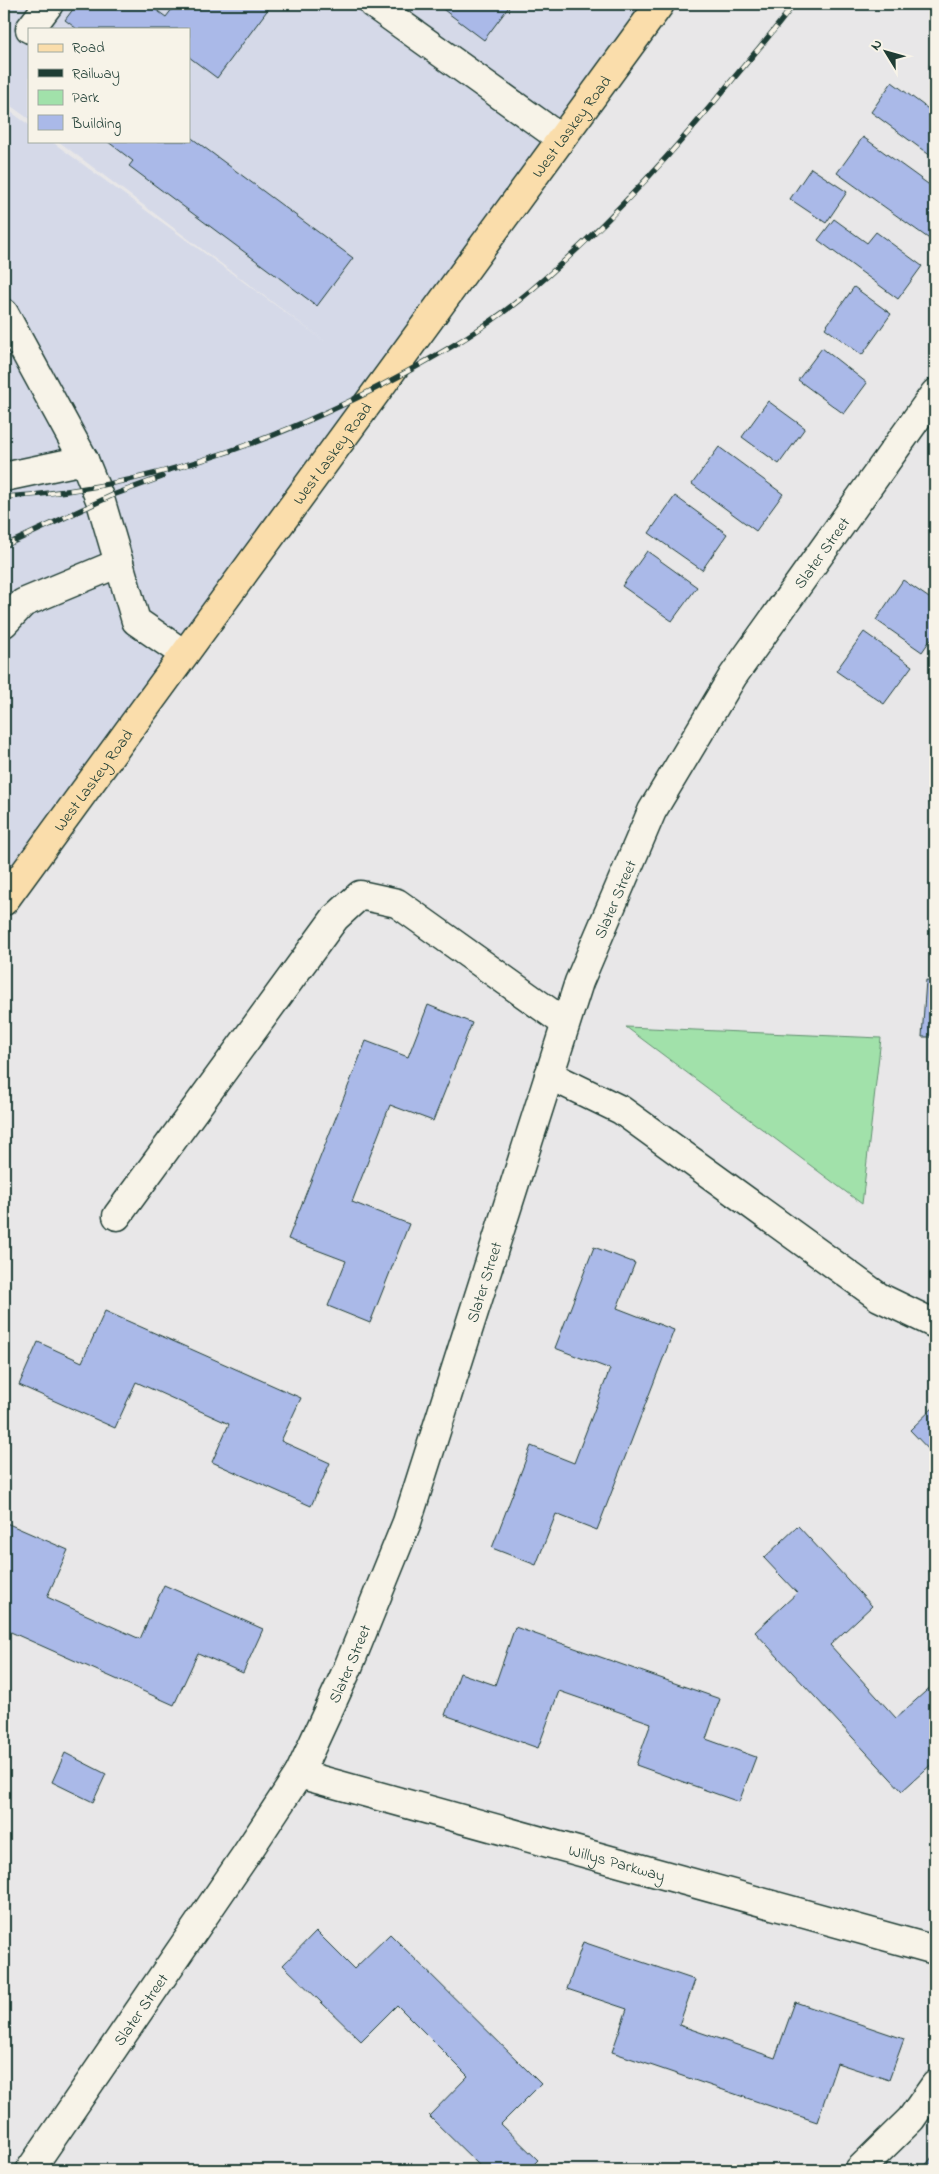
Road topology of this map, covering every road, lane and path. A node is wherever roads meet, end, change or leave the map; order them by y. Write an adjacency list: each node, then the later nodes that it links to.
1 (49, 4): 4 (street)
2 (373, 4): 5 (street)
3 (660, 4): 5 (main road, West Laskey Road)
4 (30, 28)
5 (560, 138): 12 (main road, West Laskey Road)
6 (4, 313): 8 (street)
7 (935, 393): 14 (street, Slater Street)
8 (84, 460): 9 (street); 10 (street)
9 (4, 477)
10 (119, 563): 11 (street); 12 (street)
11 (4, 623)
12 (184, 654): 13 (main road, West Laskey Road)
13 (4, 901)
14 (566, 1023): 15 (street, Slater Street); 16 (street)
15 (549, 1075): 17 (street); 18 (street, Slater Street)
16 (118, 1216)
17 (935, 1324)
18 (298, 1774): 19 (street, Willys Parkway); 21 (street, Slater Street)
19 (935, 1950)
20 (935, 2085): 22 (street)
21 (30, 2170)
22 (859, 2170)

